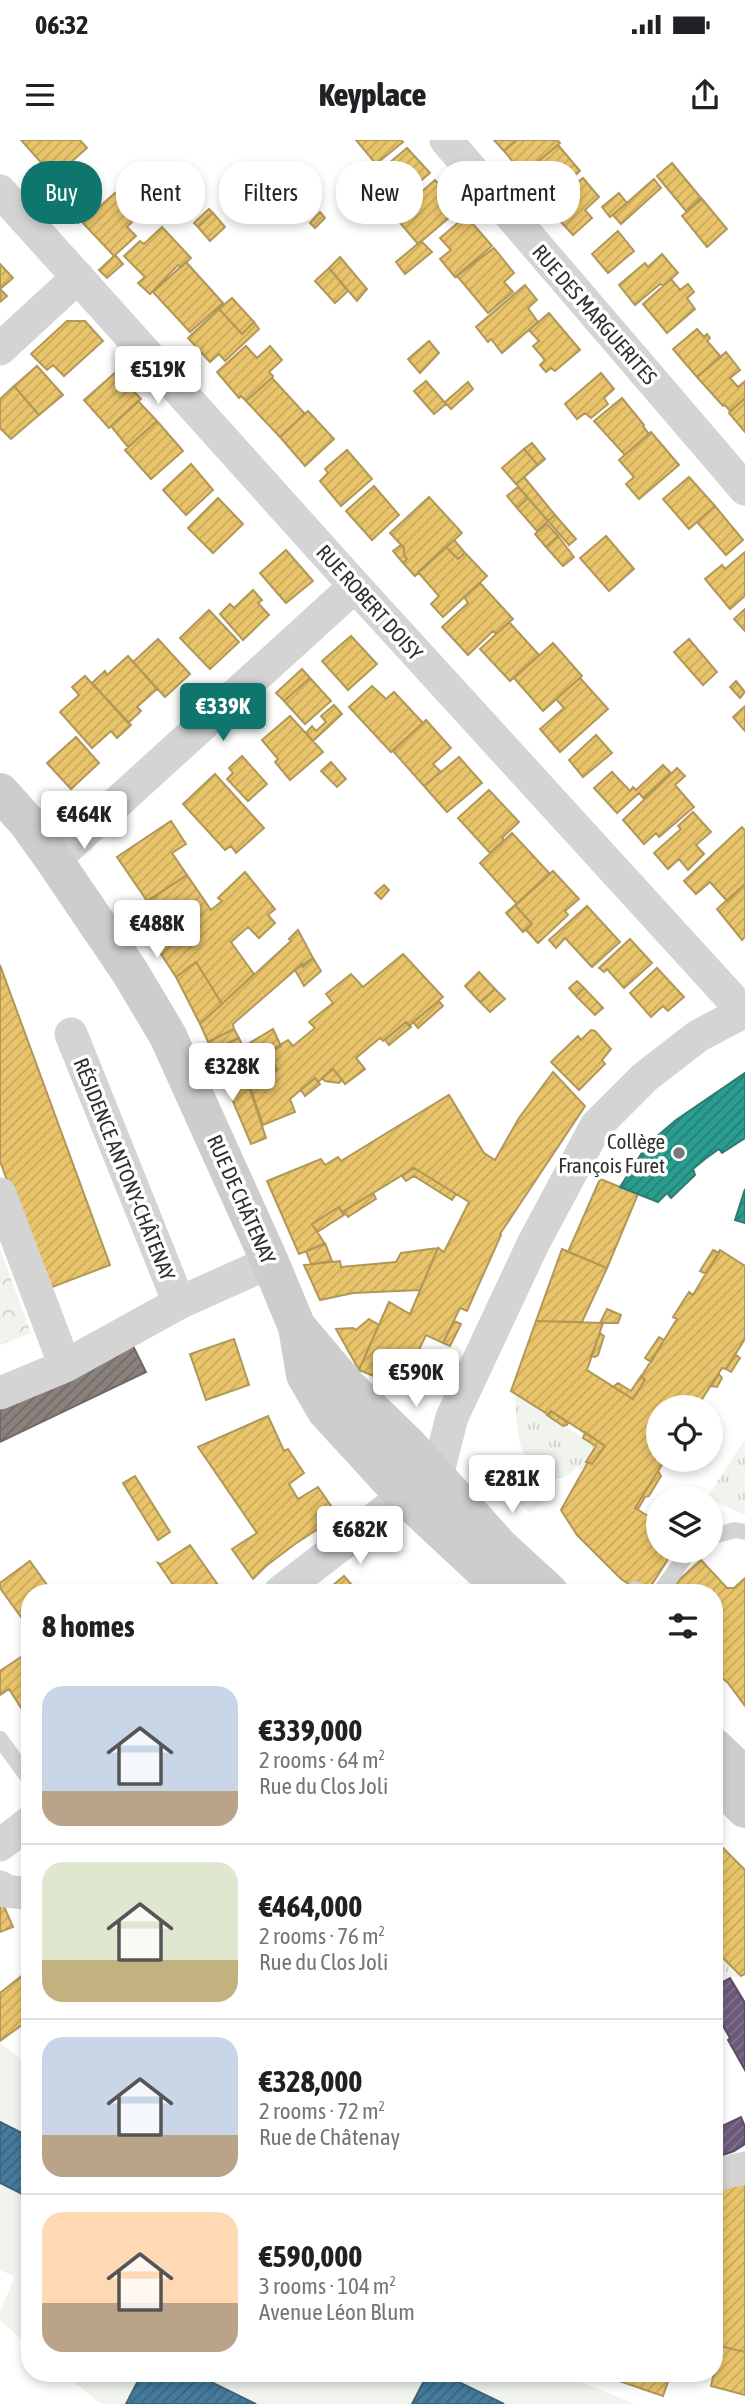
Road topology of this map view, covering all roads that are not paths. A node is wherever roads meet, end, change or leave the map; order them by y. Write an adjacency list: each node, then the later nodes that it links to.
1 (446, 140): 5 (street, RUE DES MARGUERITES)
2 (0, 191): 3 (street, RUE ROBERT DOISY)
3 (78, 277): 4 (street); 6 (street, RUE ROBERT DOISY)
4 (0, 349)
5 (745, 489)
6 (355, 586): 8 (street); 9 (street, RUE ROBERT DOISY)
7 (0, 792): 8 (main road, RUE DE CHÂTENAY)
8 (54, 860): 12 (main road, RUE DE CHÂTENAY)
9 (744, 1011): 17 (street)
10 (71, 1034): 13 (street, RÉSIDENCE ANTONY-CHÂTENAY)
11 (0, 1194): 15 (street)
12 (270, 1262): 13 (street, RÉSIDENCE ANTONY-CHÂTENAY); 14 (main road, RUE DE CHÂTENAY)
13 (179, 1303): 15 (street, RÉSIDENCE ANTONY-CHÂTENAY)
14 (297, 1327): 18 (main road, RUE DE CHÂTENAY); 20 (main road, RUE DE CHÂTENAY)
15 (65, 1366): 16 (street, RÉSIDENCE ANTONY-CHÂTENAY)
16 (0, 1393)
17 (452, 1418): 18 (street); 19 (street)
18 (408, 1445): 19 (main road, RUE DE CHÂTENAY); 20 (street)
19 (437, 1476): 20 (street); 26 (main road, RUE DE CHÂTENAY)
20 (404, 1496): 24 (street); 25 (main road, RUE DE CHÂTENAY)
21 (745, 1532): 22 (lane)
22 (723, 1533)
23 (681, 1563): 27 (lane)
24 (290, 1584)
25 (498, 1584)
26 (540, 1584)
27 (666, 1584)
28 (0, 1739): 30 (lane)
29 (723, 1755): 31 (main road)
30 (21, 1768)
31 (745, 1776)
32 (723, 1787): 33 (main road)
33 (745, 1809)
34 (21, 1829): 35 (street)
35 (0, 1844)
36 (0, 1887): 37 (street)
37 (21, 1893)
38 (745, 2168): 39 (street)
39 (723, 2173)

